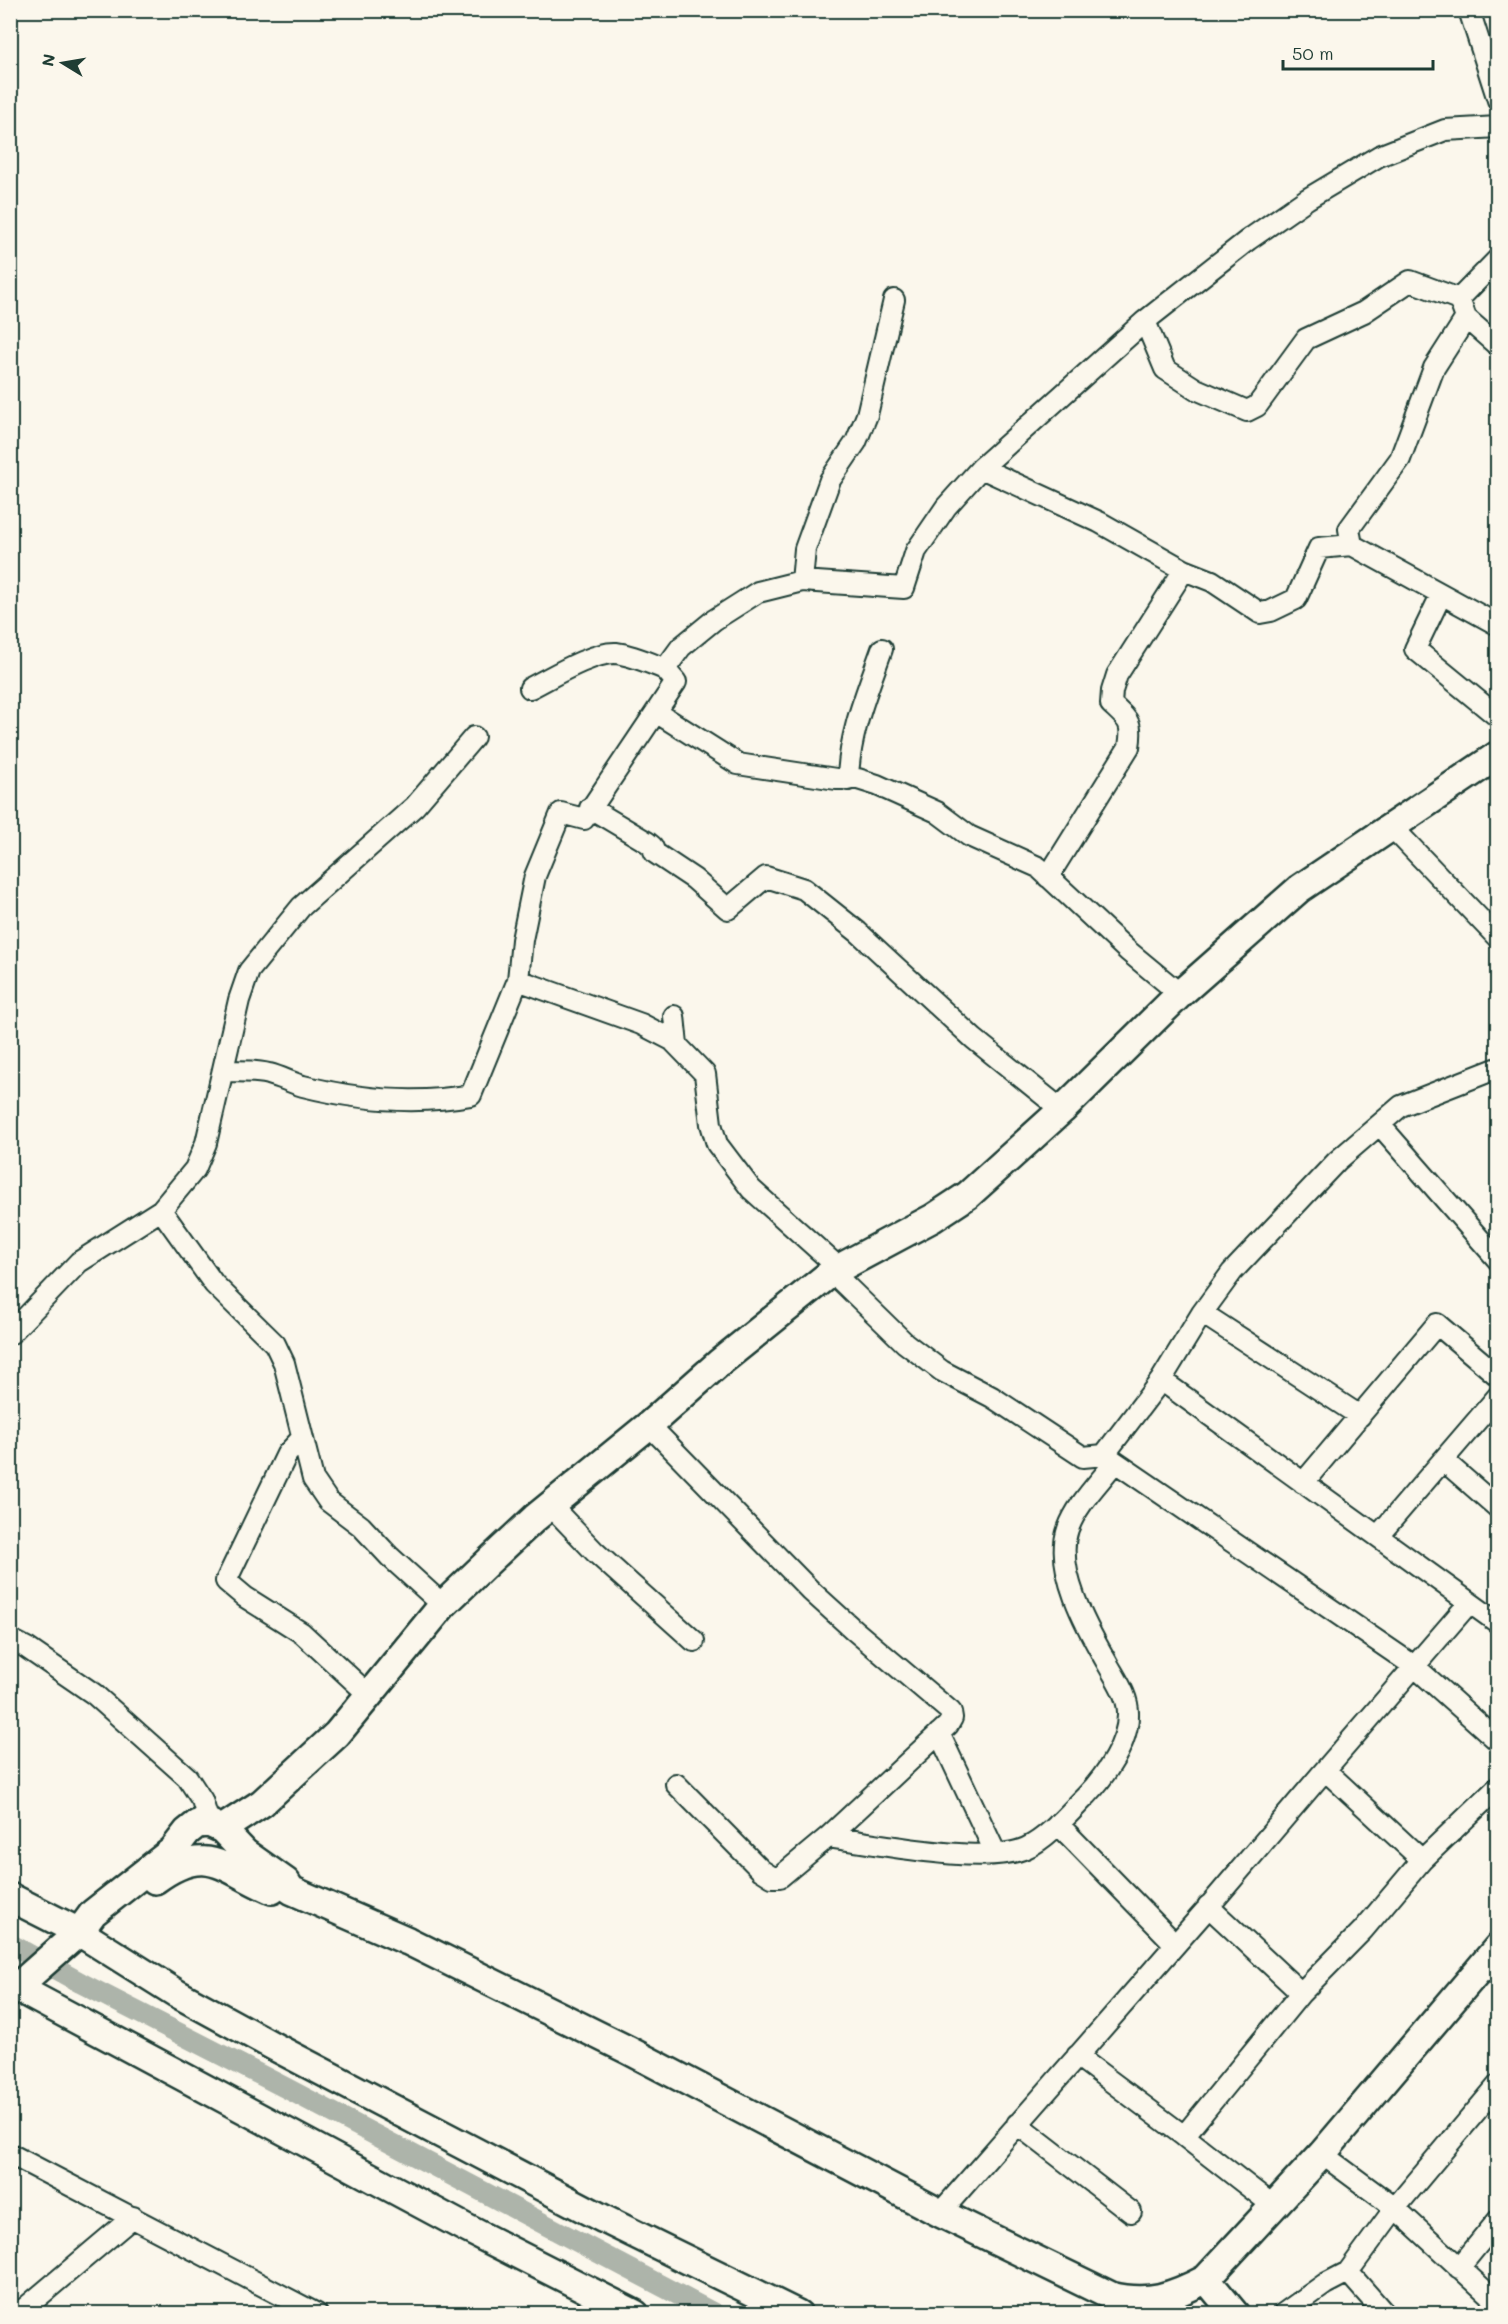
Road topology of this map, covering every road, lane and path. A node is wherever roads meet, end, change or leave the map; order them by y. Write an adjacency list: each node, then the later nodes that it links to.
1 (1469, 10): 2 (street)
2 (1497, 100)
3 (1497, 127): 8 (street)
4 (1497, 259): 5 (street)
5 (1459, 299): 7 (street); 8 (street)
6 (894, 300): 13 (street)
7 (1466, 318): 9 (street); 11 (street)
8 (1145, 321): 10 (street)
9 (1497, 346)
10 (981, 468): 12 (street); 13 (street)
11 (1352, 545): 12 (street); 14 (street)
12 (1184, 570): 26 (street)
13 (802, 581): 17 (street)
14 (1441, 595): 15 (street); 20 (street)
15 (1497, 625)
16 (882, 649): 23 (street)
17 (665, 669): 18 (street); 19 (street)
18 (530, 688)
19 (656, 712): 23 (street); 24 (street)
20 (1497, 717)
21 (474, 738): 33 (street)
22 (1497, 755): 25 (street)
23 (848, 780): 26 (street)
24 (591, 808): 28 (street); 34 (street)
25 (1391, 826): 27 (street); 29 (street)
26 (1048, 877): 29 (street)
27 (1497, 938)
28 (518, 980): 31 (street); 33 (street)
29 (1180, 993): 34 (street)
30 (674, 1016): 31 (street)
31 (677, 1045): 38 (street)
32 (1497, 1068): 35 (street)
33 (223, 1071): 36 (street)
34 (1062, 1110): 38 (street)
35 (1380, 1125): 37 (street); 39 (street)
36 (161, 1210): 40 (street); 46 (street)
37 (1497, 1260)
38 (835, 1270): 45 (street); 47 (street)
39 (1202, 1313): 42 (street); 44 (street)
40 (10, 1334)
41 (1497, 1376): 44 (street)
42 (1161, 1380): 47 (street); 49 (street)
43 (1497, 1396): 48 (street)
44 (1360, 1416): 49 (street)
45 (649, 1425): 50 (street); 60 (street)
46 (301, 1439): 54 (street); 59 (street)
47 (1109, 1458): 58 (street); 65 (street)
48 (1443, 1460): 51 (street); 52 (street)
49 (1304, 1483): 52 (street)
50 (551, 1506): 54 (street); 57 (street)
51 (1497, 1508)
52 (1378, 1536): 53 (street)
53 (1469, 1603): 55 (street); 58 (street)
54 (443, 1605): 59 (street)
55 (1497, 1623)
56 (10, 1639): 66 (street)
57 (694, 1641)
58 (1414, 1666): 61 (street); 62 (street)
59 (369, 1695): 66 (street)
60 (939, 1733): 67 (street); 68 (street)
61 (1497, 1741)
62 (1325, 1770): 69 (street); 73 (street)
63 (676, 1784): 67 (street)
64 (1497, 1787): 69 (street)
65 (1058, 1824): 68 (street); 75 (street)
66 (219, 1829): 70 (street); 71 (street); 74 (street)
67 (828, 1837): 68 (street)
68 (996, 1854)
69 (1422, 1860): 78 (street)
70 (213, 1862): 71 (street); 74 (street)
71 (291, 1890): 88 (street)
72 (10, 1897): 74 (street)
73 (1208, 1906): 75 (street); 78 (street)
74 (73, 1937): 77 (street); 98 (street)
75 (1175, 1944): 79 (street)
76 (1493, 1962): 84 (street)
77 (17, 1985): 97 (street)
78 (1301, 1993): 82 (street)
79 (1077, 2056): 81 (street); 82 (street)
80 (1497, 2085): 86 (street)
81 (1017, 2124): 87 (street); 88 (street)
82 (1184, 2136): 85 (street)
83 (10, 2154): 89 (street)
84 (1322, 2154): 85 (street); 86 (street)
85 (1275, 2207): 93 (street)
86 (1395, 2208): 91 (street); 92 (street)
87 (1131, 2212)
88 (940, 2213): 93 (street)
89 (133, 2217): 95 (street); 96 (street)
90 (1497, 2220): 91 (street)
91 (1459, 2268): 94 (street)
92 (1348, 2272): 100 (street); 101 (street)
93 (1206, 2279): 99 (street)
94 (1497, 2303)
95 (18, 2313)
96 (317, 2313)
97 (635, 2313)
98 (798, 2313)
99 (1234, 2313)
100 (1283, 2313)
101 (1385, 2313)

